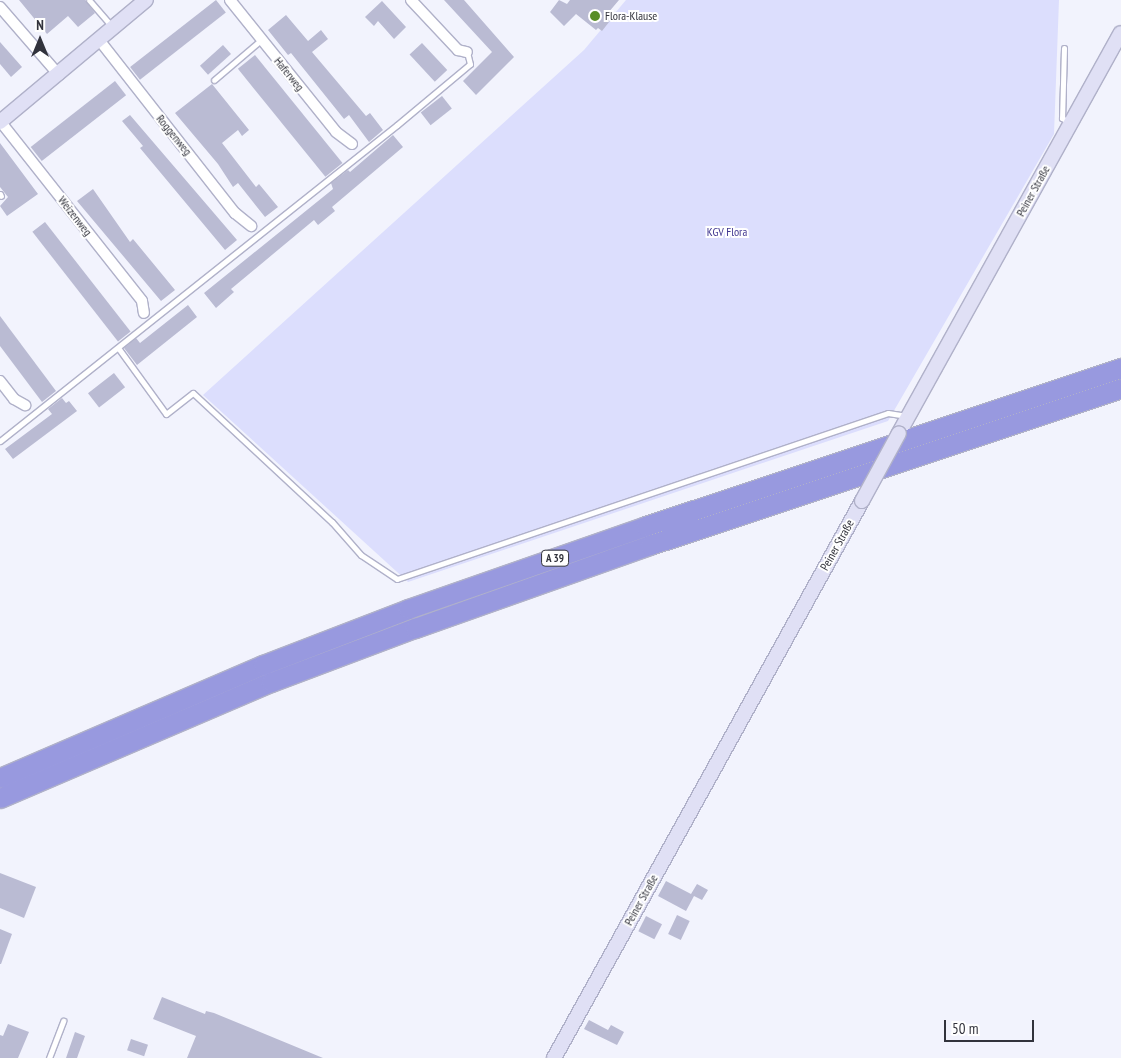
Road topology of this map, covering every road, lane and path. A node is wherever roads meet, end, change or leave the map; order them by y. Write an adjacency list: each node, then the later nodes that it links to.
1 (89, 0): 6 (lane)
2 (146, 0): 6 (street)
3 (230, 0): 8 (street, Haferweg)
4 (410, 0): 11 (street)
5 (0, 7): 12 (street)
6 (114, 28): 9 (street)
7 (1121, 33): 15 (street, Peiner Straße)
8 (262, 39): 13 (lane); 16 (street, Haferweg)
9 (100, 41): 12 (street); 18 (street, Roggenweg)
10 (1064, 48): 15 (lane)
11 (467, 52): 17 (lane)
12 (59, 75): 14 (street)
13 (214, 80)
14 (0, 121): 20 (street, Weizenweg)
15 (1071, 123): 28 (street, Peiner Straße)
16 (352, 144): 17 (lane)
17 (360, 155): 19 (lane)
18 (251, 226): 19 (lane)
19 (258, 234): 21 (lane)
20 (144, 313): 21 (lane)
21 (152, 322): 22 (lane)
22 (119, 349): 27 (lane); 28 (lane)
23 (1121, 368): 30 (highway, A 39)
24 (0, 381): 26 (street)
25 (1121, 388): 31 (highway, A 39)
26 (25, 405): 27 (lane)
27 (33, 415): 29 (lane)
28 (908, 416): 34 (street, Peiner Straße, bridge)
29 (0, 441)
30 (0, 778)
31 (0, 798)
32 (63, 1021): 33 (lane)
33 (49, 1058)
34 (554, 1058)

